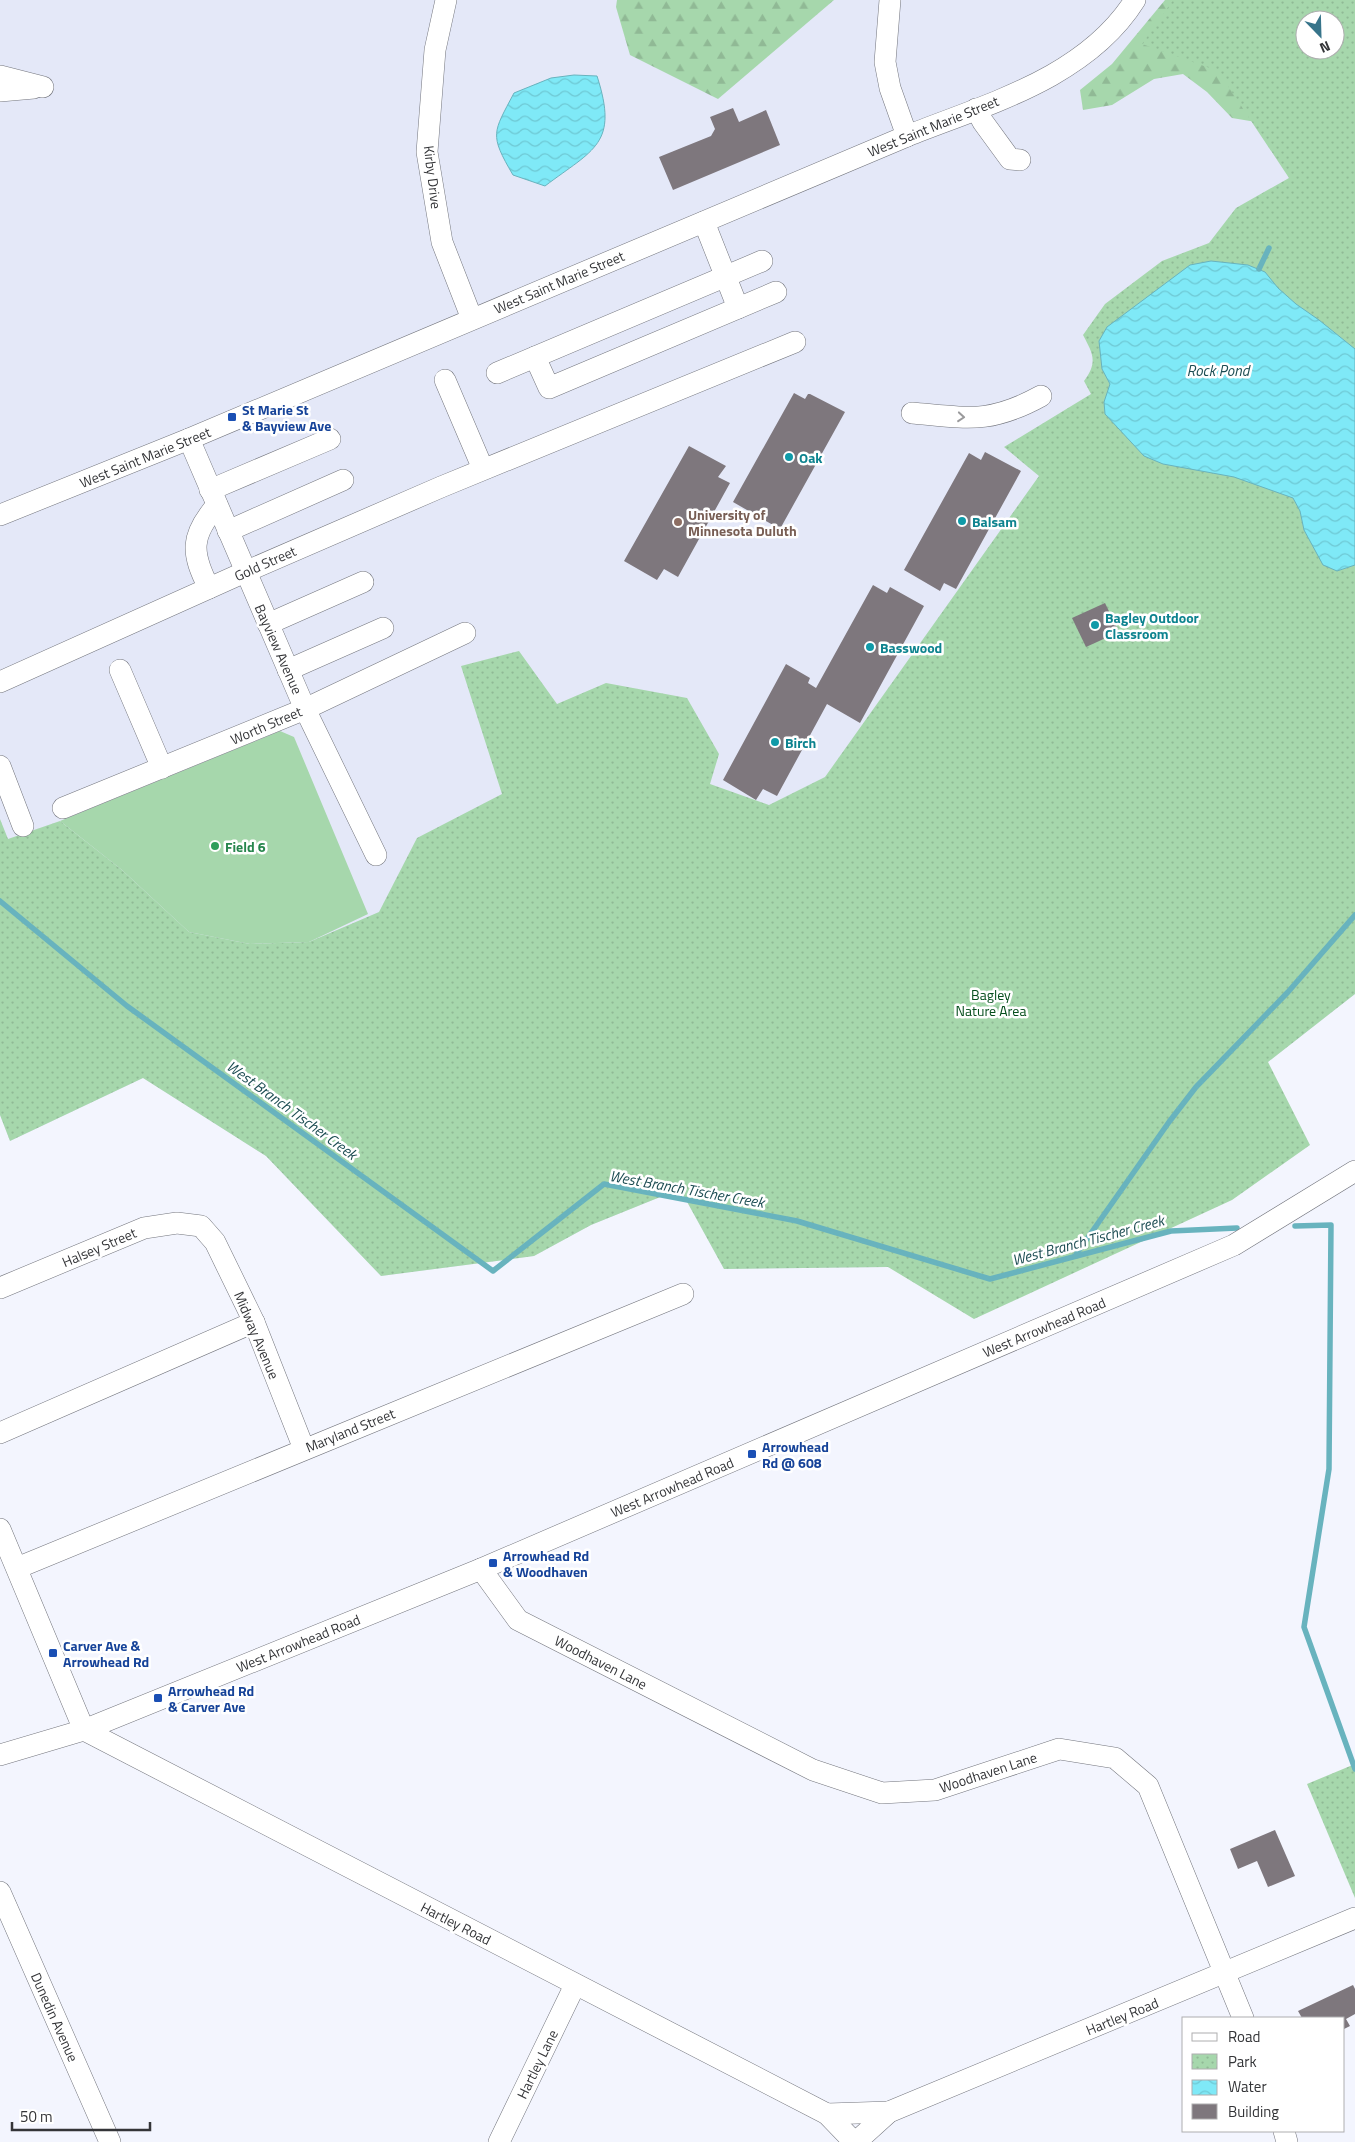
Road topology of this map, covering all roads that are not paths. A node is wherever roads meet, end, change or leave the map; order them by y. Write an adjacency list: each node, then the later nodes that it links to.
1 (446, 0): 14 (street, Kirby Drive)
2 (890, 0): 7 (street)
3 (1135, 0): 6 (street, West Saint Marie Street)
4 (0, 76): 5 (street)
5 (0, 92)
6 (976, 109): 7 (street, West Saint Marie Street); 8 (street)
7 (907, 136): 9 (street, West Saint Marie Street)
8 (1020, 160)
9 (704, 222): 11 (street); 14 (street, West Saint Marie Street)
10 (762, 260): 11 (street)
11 (725, 276): 13 (street); 16 (street)
12 (776, 292): 13 (street)
13 (738, 308): 16 (street)
14 (472, 319): 21 (street, West Saint Marie Street)
15 (795, 342): 23 (street, Gold Street)
16 (535, 357): 17 (street)
17 (497, 373)
18 (445, 380): 23 (street)
19 (1042, 396): 20 (street, one-way to 19)
20 (912, 413)
21 (189, 439): 25 (street, Bayview Avenue); 26 (street, West Saint Marie Street)
22 (330, 439): 25 (street)
23 (484, 469): 28 (street, Gold Street)
24 (344, 480): 27 (street)
25 (213, 497): 27 (street, Bayview Avenue); 30 (street)
26 (0, 515)
27 (228, 530): 28 (street, Bayview Avenue)
28 (245, 572): 30 (street, Gold Street); 31 (street, Bayview Avenue)
29 (363, 582): 31 (street)
30 (209, 588): 36 (street, Gold Street)
31 (268, 624): 35 (street, Bayview Avenue)
32 (383, 628): 35 (street)
33 (465, 633): 37 (street, Worth Street)
34 (120, 670): 39 (street)
35 (288, 670): 37 (street, Bayview Avenue)
36 (0, 682)
37 (306, 709): 39 (street, Worth Street); 42 (street, Bayview Avenue)
38 (0, 766): 41 (street)
39 (162, 768): 40 (street, Worth Street)
40 (63, 808)
41 (23, 826)
42 (376, 855)
43 (1355, 1171): 52 (street, West Arrowhead Road)
44 (201, 1226): 45 (street, Halsey Street); 47 (street, Midway Avenue)
45 (0, 1288)
46 (683, 1294): 49 (street, Maryland Street)
47 (254, 1322): 48 (street); 49 (street, Midway Avenue)
48 (0, 1433)
49 (304, 1449): 51 (street, Maryland Street)
50 (0, 1529): 51 (street)
51 (17, 1568): 53 (street)
52 (480, 1569): 53 (street, West Arrowhead Road); 57 (street, Woodhaven Lane)
53 (84, 1730): 54 (street, West Arrowhead Road); 58 (street, Hartley Road)
54 (0, 1755)
55 (0, 1892): 62 (street, Dunedin Avenue)
56 (1355, 1918): 57 (street, Hartley Road)
57 (1225, 1974): 59 (street, Woodhaven Lane); 60 (street, Hartley Road)
58 (576, 1985): 61 (street, Hartley Road); 63 (street, Hartley Lane)
59 (1243, 2017)
60 (889, 2112): 61 (street, Hartley Road); 64 (street, Hartley Road)
61 (827, 2114): 64 (street, Hartley Road)
62 (110, 2142)
63 (499, 2142)
64 (855, 2142)

